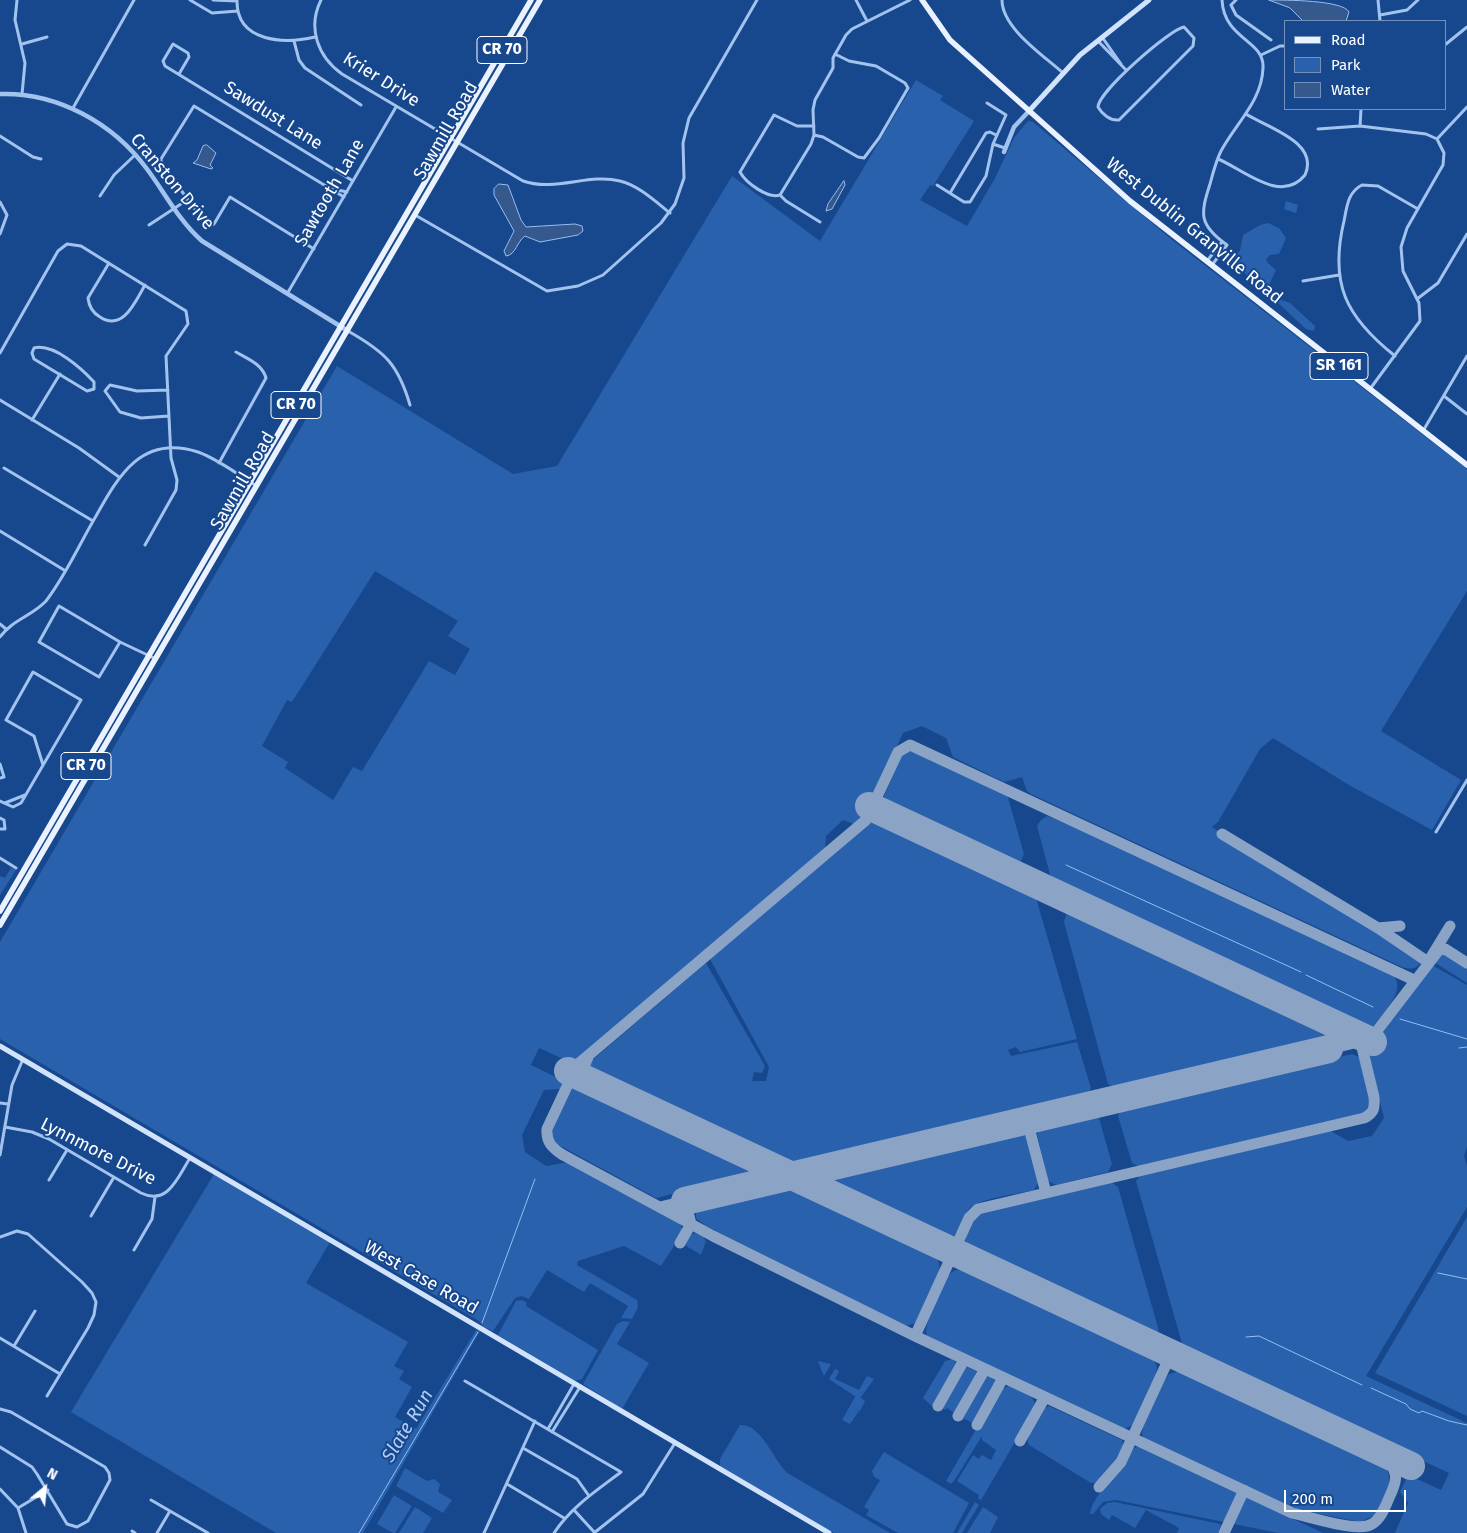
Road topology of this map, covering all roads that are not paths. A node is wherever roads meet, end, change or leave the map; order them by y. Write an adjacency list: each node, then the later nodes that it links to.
1 (17, 0): 33 (street)
2 (134, 0): 47 (street)
3 (190, 0): 21 (street)
4 (213, 0): 5 (street)
5 (237, 0): 21 (street)
6 (321, 0): 27 (street, Krier Drive)
7 (531, 0): 57 (main road, Sawmill Road / CR 70)
8 (540, 0): 59 (main road, Sawmill Road / CR 70)
9 (757, 0): 77 (street)
10 (856, 0): 24 (street)
11 (910, 0): 24 (street)
12 (922, 0): 49 (main road, West Dublin Granville Road / SR 161)
13 (1002, 0): 39 (street)
14 (1149, 0): 28 (main road)
15 (1222, 0): 19 (street)
16 (1236, 0): 20 (street)
17 (1378, 0): 22 (street)
18 (1418, 0): 22 (street)
19 (1222, 6): 20 (street); 36 (street)
20 (1231, 6): 29 (street)
21 (238, 11): 30 (street)
22 (1380, 15): 23 (street)
23 (1380, 20)
24 (867, 21): 35 (street)
25 (1467, 28): 32 (street)
26 (47, 37): 33 (street)
27 (316, 37): 30 (street); 45 (street, Krier Drive)
28 (1102, 37): 31 (main road); 37 (street)
29 (1271, 40)
30 (294, 41): 44 (street)
31 (1097, 41): 37 (street); 39 (main road)
32 (1447, 43)
33 (22, 44): 42 (street)
34 (1284, 46): 36 (street)
35 (835, 54): 51 (street); 54 (street)
36 (1261, 55): 50 (street)
37 (1121, 64): 38 (street)
38 (1126, 70): 38 (street)
39 (1063, 73): 49 (main road)
40 (180, 74): 40 (street, Sawdust Lane); 65 (street, Sawdust Lane)
41 (0, 94): 42 (street, Cranston Drive)
42 (22, 94): 47 (street, Cranston Drive)
43 (987, 103): 55 (street)
44 (361, 105)
45 (396, 107): 57 (street, Krier Drive); 65 (street, Sawtooth Lane)
46 (1467, 107): 58 (street)
47 (73, 108): 62 (street, Cranston Drive)
48 (1361, 110): 52 (street)
49 (1029, 111): 61 (street); 87 (main road, West Dublin Granville Road / SR 161)
50 (1246, 114): 64 (street); 64 (street)
51 (814, 126): 54 (street); 71 (street)
52 (1360, 126): 53 (street); 58 (street)
53 (1318, 129)
54 (814, 135): 71 (street)
55 (996, 135): 60 (street); 69 (street)
56 (0, 136): 63 (street)
57 (451, 139): 59 (street, Krier Drive); 93 (main road, Sawmill Road / CR 70)
58 (1437, 139): 76 (street)
59 (457, 143): 77 (street, Krier Drive); 78 (main road, Sawmill Road / CR 70)
60 (993, 144): 61 (street); 69 (street)
61 (1005, 150)
62 (135, 155): 70 (street); 75 (street, Cranston Drive)
63 (41, 159)
64 (1218, 159): 84 (street)
65 (353, 181): 68 (street, Sawtooth Lane)
66 (937, 186): 69 (street)
67 (332, 189): 68 (street); 72 (street); 73 (street); 83 (street)
68 (347, 192): 72 (street, Sawtooth Lane)
69 (950, 193)
70 (100, 196)
71 (780, 196): 79 (street)
72 (344, 197): 85 (street, Sawtooth Lane)
73 (187, 200): 75 (street); 83 (street)
74 (0, 202): 81 (street)
75 (174, 208): 80 (street); 91 (street, Cranston Drive)
76 (1418, 209): 88 (street); 92 (street)
77 (670, 213): 78 (street)
78 (415, 215): 94 (main road, Sawmill Road / CR 70)
79 (820, 222)
80 (149, 225)
81 (0, 234)
82 (1467, 234): 92 (street)
83 (302, 241): 85 (street)
84 (1222, 242): 87 (street); 87 (street)
85 (314, 249): 91 (street, Sawtooth Lane)
86 (109, 263): 90 (street); 90 (street); 96 (street)
87 (1209, 263): 101 (main road, West Dublin Granville Road / SR 161)
88 (1340, 275): 89 (street); 97 (street)
89 (1302, 281)
90 (145, 285): 100 (street)
91 (287, 294): 93 (street, Cranston Drive)
92 (1417, 299): 97 (street)
93 (341, 327): 94 (street, Cranston Drive); 114 (main road, Sawmill Road / CR 70)
94 (348, 331): 104 (street); 115 (main road, Sawmill Road / CR 70)
95 (236, 352): 110 (street)
96 (0, 353)
97 (1395, 356): 101 (street)
98 (1467, 356): 102 (street)
99 (60, 374): 99 (street); 107 (street)
100 (168, 390): 106 (street); 106 (street)
101 (1370, 390): 108 (main road, West Dublin Granville Road / SR 161)
102 (1444, 396): 105 (street); 108 (street)
103 (0, 400): 107 (street)
104 (410, 405)
105 (1467, 414)
106 (169, 416): 109 (street)
107 (32, 420): 113 (street)
108 (1423, 431): 111 (main road, West Dublin Granville Road / SR 161)
109 (171, 449): 110 (street); 113 (street); 118 (street)
110 (218, 463): 114 (street)
111 (1467, 465)
112 (4, 468): 116 (street)
113 (119, 476): 116 (street)
114 (251, 483): 115 (street); 124 (main road, Sawmill Road / CR 70)
115 (257, 486): 125 (main road, Sawmill Road / CR 70)
116 (93, 521): 119 (street)
117 (0, 531): 119 (street)
118 (145, 545)
119 (64, 570): 121 (street)
120 (0, 624): 121 (street)
121 (6, 629): 122 (street)
122 (0, 637)
123 (120, 642): 123 (street); 124 (street)
124 (150, 656): 125 (street); 138 (main road, Sawmill Road / CR 70)
125 (156, 660): 139 (main road, Sawmill Road / CR 70)
126 (0, 764): 128 (street)
127 (43, 766): 127 (street); 130 (street)
128 (0, 778)
129 (1467, 780): 135 (street)
130 (26, 795): 132 (street); 132 (street)
131 (0, 801): 132 (street)
132 (4, 803)
133 (0, 818): 134 (street)
134 (0, 829)
135 (1436, 832)
136 (0, 858): 137 (street)
137 (16, 868)
138 (0, 911)
139 (0, 925)
140 (0, 1046): 141 (main road, West Case Road)
141 (23, 1059): 143 (street); 147 (main road, West Case Road)
142 (0, 1103): 143 (street)
143 (8, 1104): 144 (street)
144 (5, 1128): 145 (street, Lynnmore Drive); 146 (street)
145 (67, 1150): 148 (street, Lynnmore Drive); 149 (street)
146 (0, 1155)
147 (190, 1158): 150 (street, Lynnmore Drive); 159 (main road, West Case Road)
148 (114, 1177): 150 (street, Lynnmore Drive); 151 (street)
149 (49, 1180)
150 (155, 1197): 153 (street)
151 (91, 1216)
152 (0, 1237): 157 (street)
153 (134, 1250)
154 (35, 1311): 156 (street)
155 (0, 1338): 156 (street)
156 (14, 1346): 157 (street)
157 (60, 1374): 160 (street)
158 (465, 1381): 162 (street)
159 (577, 1385): 163 (street); 164 (street); 165 (main road, West Case Road)
160 (47, 1396)
161 (0, 1409): 170 (street)
162 (535, 1421): 163 (street); 167 (street)
163 (548, 1429): 164 (street)
164 (552, 1432): 171 (street)
165 (675, 1443): 182 (street); 183 (main road, West Case Road)
166 (0, 1447): 170 (street)
167 (523, 1448): 168 (street); 171 (street)
168 (507, 1484): 176 (street); 180 (street)
169 (0, 1489): 173 (street)
170 (48, 1490): 173 (street)
171 (589, 1496): 174 (street)
172 (151, 1500): 175 (street)
173 (18, 1508): 177 (street)
174 (574, 1510): 176 (street); 182 (street)
175 (170, 1511): 178 (street); 179 (street)
176 (564, 1518): 181 (street)
177 (26, 1533)
178 (157, 1533)
179 (208, 1533)
180 (484, 1533)
181 (554, 1533)
182 (595, 1533)
183 (829, 1533)

